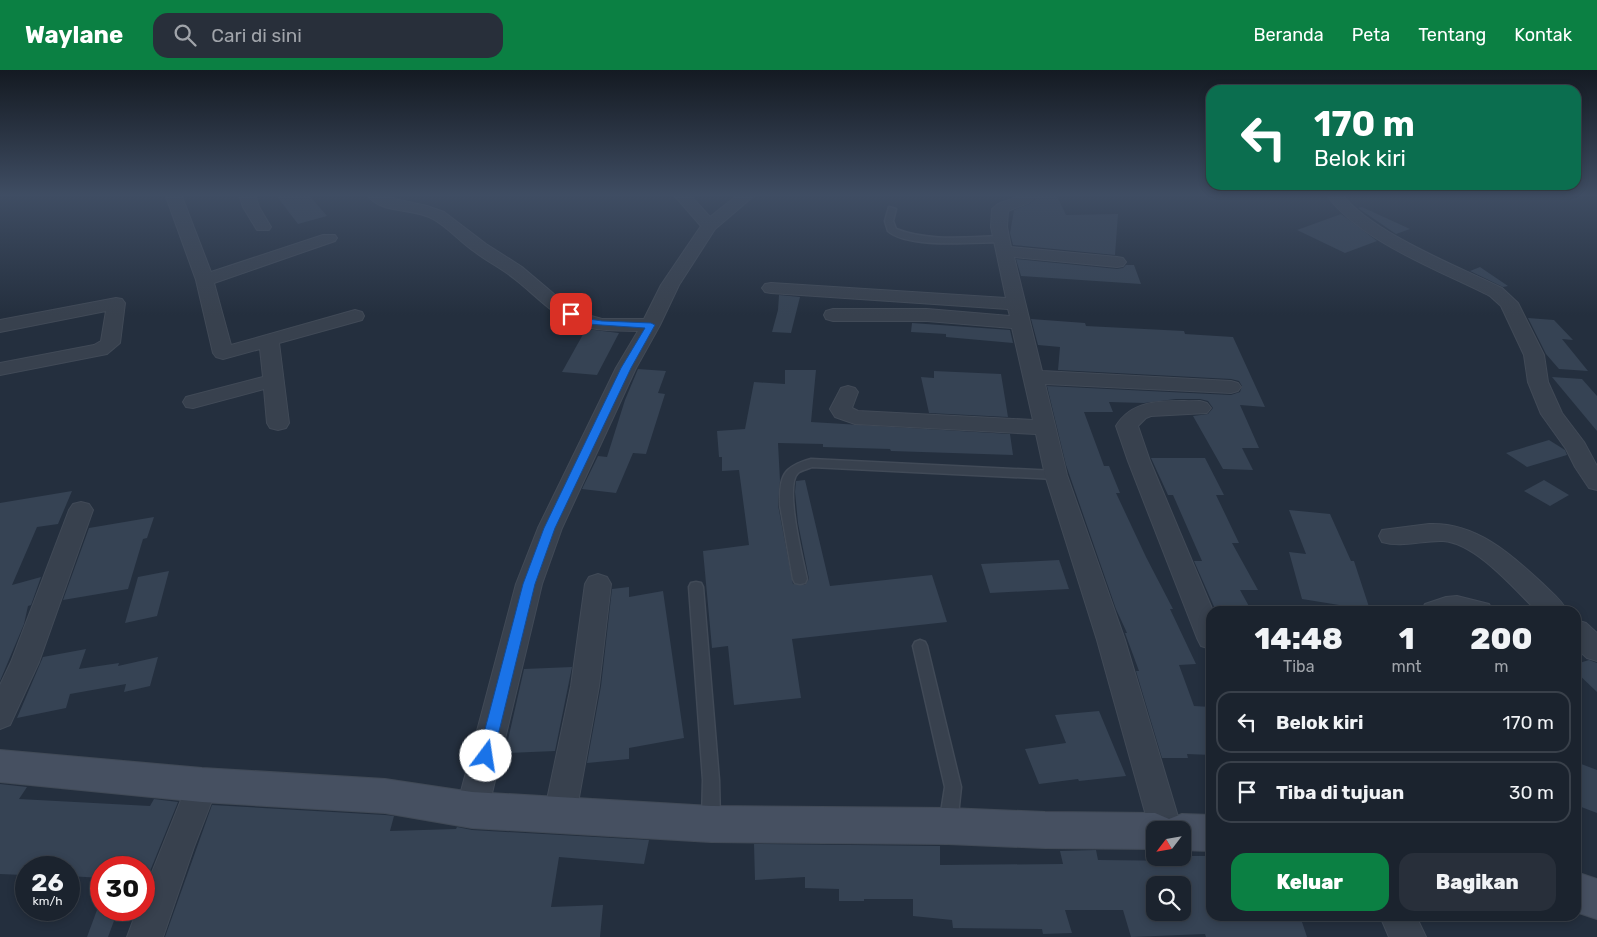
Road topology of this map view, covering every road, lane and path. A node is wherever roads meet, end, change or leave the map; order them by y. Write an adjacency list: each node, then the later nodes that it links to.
1 (189, 234): 10 (street)
2 (463, 234): 15 (street)
3 (703, 234): 15 (street)
4 (898, 234): 8 (lane)
5 (1001, 234): 8 (street)
6 (1384, 234): 28 (street)
7 (329, 238): 10 (street)
8 (1003, 245): 9 (street); 12 (street)
9 (1117, 262)
10 (205, 280): 17 (street)
11 (771, 288): 12 (street)
12 (1019, 313): 13 (street); 19 (street)
13 (833, 315)
14 (356, 316): 17 (street)
15 (651, 325): 45 (street)
16 (0, 326): 18 (street)
17 (269, 340): 20 (street)
18 (0, 369)
19 (1032, 377): 21 (street); 26 (street)
20 (273, 380): 23 (street); 25 (street)
21 (1231, 388)
22 (848, 392): 26 (street)
23 (193, 402)
24 (1200, 408): 37 (street)
25 (278, 423)
26 (1046, 428): 27 (street)
27 (1056, 475): 31 (lane); 47 (street)
28 (1597, 482)
29 (81, 510): 42 (street)
30 (1391, 536): 36 (street)
31 (800, 579)
32 (598, 584): 46 (street)
33 (696, 588): 48 (lane)
34 (1445, 606): 35 (street)
35 (1458, 606)
36 (1548, 606)
37 (1206, 626)
38 (1581, 636): 41 (street)
39 (920, 646): 49 (lane)
40 (1581, 646): 41 (street)
41 (1597, 651)
42 (0, 716)
43 (0, 766): 44 (main road)
44 (202, 785): 45 (main road); 56 (street)
45 (472, 810): 46 (main road)
46 (560, 814): 48 (main road)
47 (1163, 821)
48 (711, 824): 49 (main road)
49 (948, 826): 50 (main road)
50 (1146, 831)
51 (1191, 832): 52 (main road)
52 (1206, 833)
53 (1581, 894): 54 (main road)
54 (1597, 899)
55 (1400, 921): 57 (street)
56 (145, 937)
57 (1408, 937)

